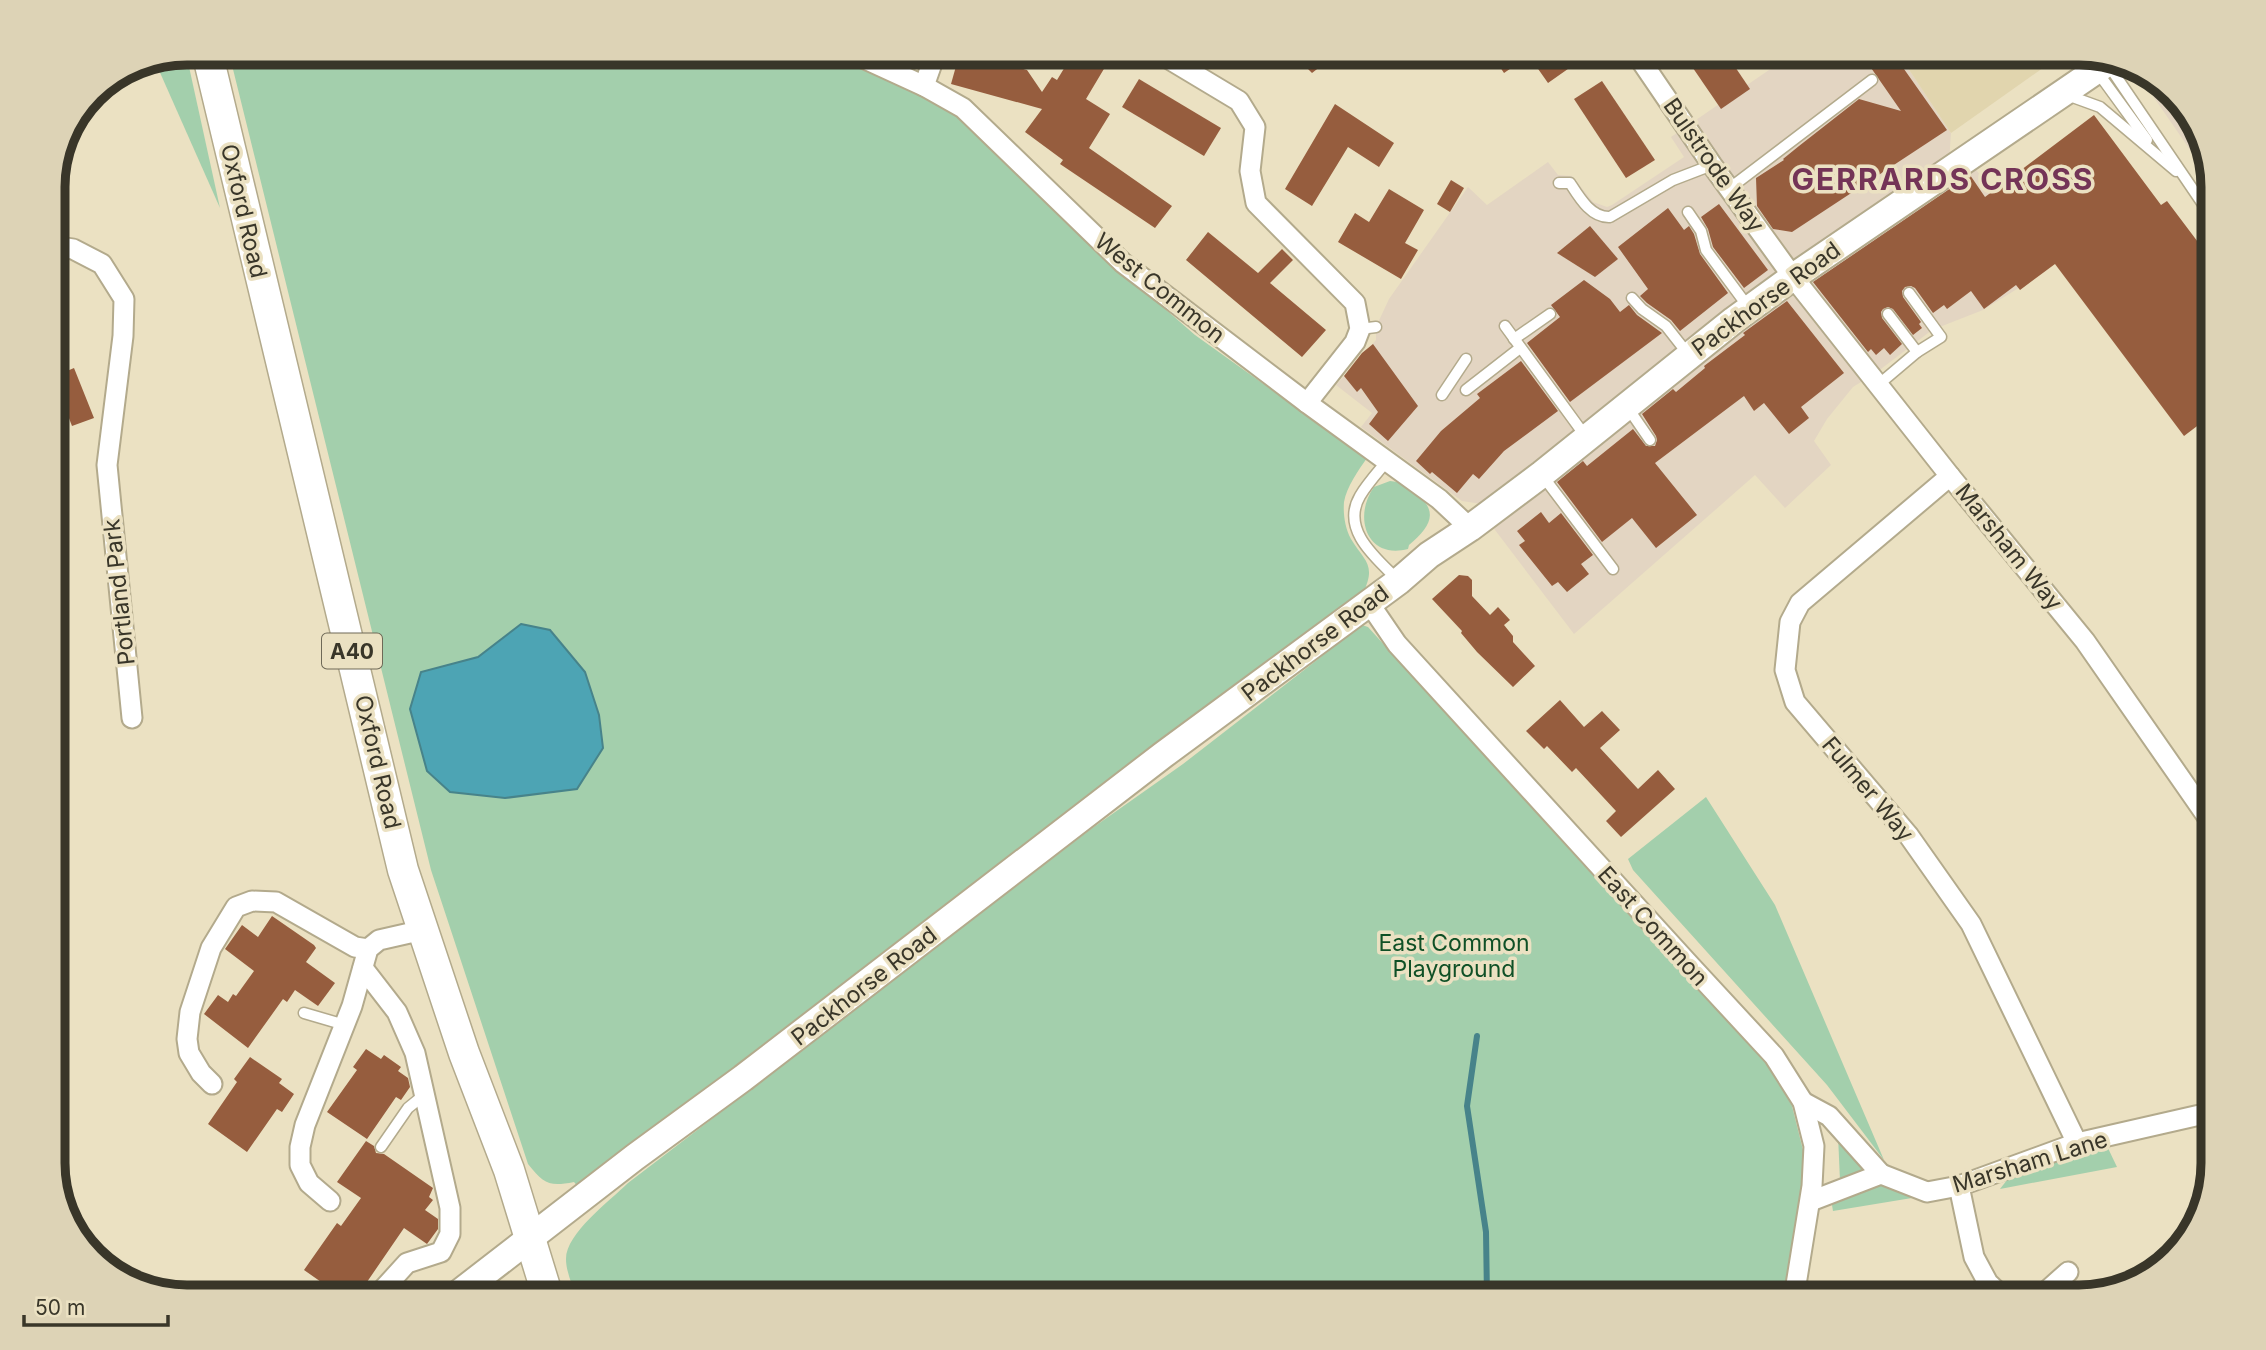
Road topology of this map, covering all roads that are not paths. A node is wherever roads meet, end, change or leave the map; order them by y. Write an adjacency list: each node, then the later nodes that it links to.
1 (209, 65): 47 (main road, Oxford Road / A40)
2 (878, 65): 10 (street, West Common)
3 (931, 65): 10 (street)
4 (1179, 65): 34 (street)
5 (1644, 65): 13 (street, Bulstrode Way)
6 (2100, 67): 11 (main road, Packhorse Road)
7 (2108, 68): 12 (lane)
8 (2109, 69): 15 (lane)
9 (1872, 80): 16 (lane)
10 (924, 86): 34 (street, West Common)
11 (2063, 94): 12 (lane); 20 (main road, Packhorse Road)
12 (2161, 157): 15 (lane)
13 (1712, 165): 14 (lane); 16 (street, Bulstrode Way)
14 (1559, 183)
15 (2189, 184): 17 (lane)
16 (1730, 188): 20 (street, Bulstrode Way)
17 (2201, 202)
18 (1688, 212): 23 (lane)
19 (65, 248): 45 (street, Portland Park)
20 (1793, 277): 23 (main road, Packhorse Road); 31 (street, Marsham Way)
21 (1909, 293): 28 (lane)
22 (1632, 298): 29 (lane)
23 (1750, 309): 29 (main road, Packhorse Road)
24 (1550, 314): 27 (lane)
25 (1888, 314): 28 (lane)
26 (1505, 326): 27 (lane)
27 (1517, 343): 32 (lane); 36 (lane)
28 (1917, 352): 31 (lane)
29 (1690, 355): 35 (main road, Packhorse Road)
30 (1466, 359): 33 (lane)
31 (1878, 385): 40 (street, Marsham Way)
32 (1466, 390)
33 (1442, 395)
34 (1307, 402): 38 (street, West Common)
35 (1626, 405): 36 (main road, Packhorse Road); 37 (lane)
36 (1586, 437): 39 (main road, Packhorse Road)
37 (1650, 440)
38 (1387, 461): 41 (street, West Common); 43 (lane)
39 (1542, 474): 41 (main road, Packhorse Road); 42 (lane)
40 (1950, 476): 46 (street, Marsham Way); 56 (street, Fulmer Way)
41 (1470, 528): 43 (main road, Packhorse Road)
42 (1613, 569)
43 (1399, 581): 44 (main road, Packhorse Road)
44 (1369, 603): 54 (street, East Common); 62 (main road, Packhorse Road)
45 (132, 718)
46 (2201, 808)
47 (423, 930): 48 (street); 62 (main road, Oxford Road / A40)
48 (368, 949): 49 (street); 52 (street)
49 (363, 968): 51 (street); 53 (street)
50 (304, 1013): 51 (lane)
51 (345, 1025): 60 (street)
52 (212, 1084)
53 (424, 1095): 57 (lane); 64 (street)
54 (1803, 1102): 58 (street); 61 (street, East Common)
55 (2201, 1114): 56 (street, Marsham Lane)
56 (2077, 1143): 59 (street, Marsham Lane)
57 (381, 1147)
58 (1881, 1174): 59 (street, Marsham Lane); 61 (street)
59 (1959, 1185): 68 (street)
60 (330, 1201)
61 (1811, 1201): 67 (street, East Common)
62 (531, 1239): 65 (main road, Packhorse Road); 66 (main road, Oxford Road / A40)
63 (2068, 1272): 69 (street)
64 (387, 1285)
65 (470, 1285)
66 (544, 1285)
67 (1796, 1285)
68 (1990, 1285)
69 (2053, 1285)

